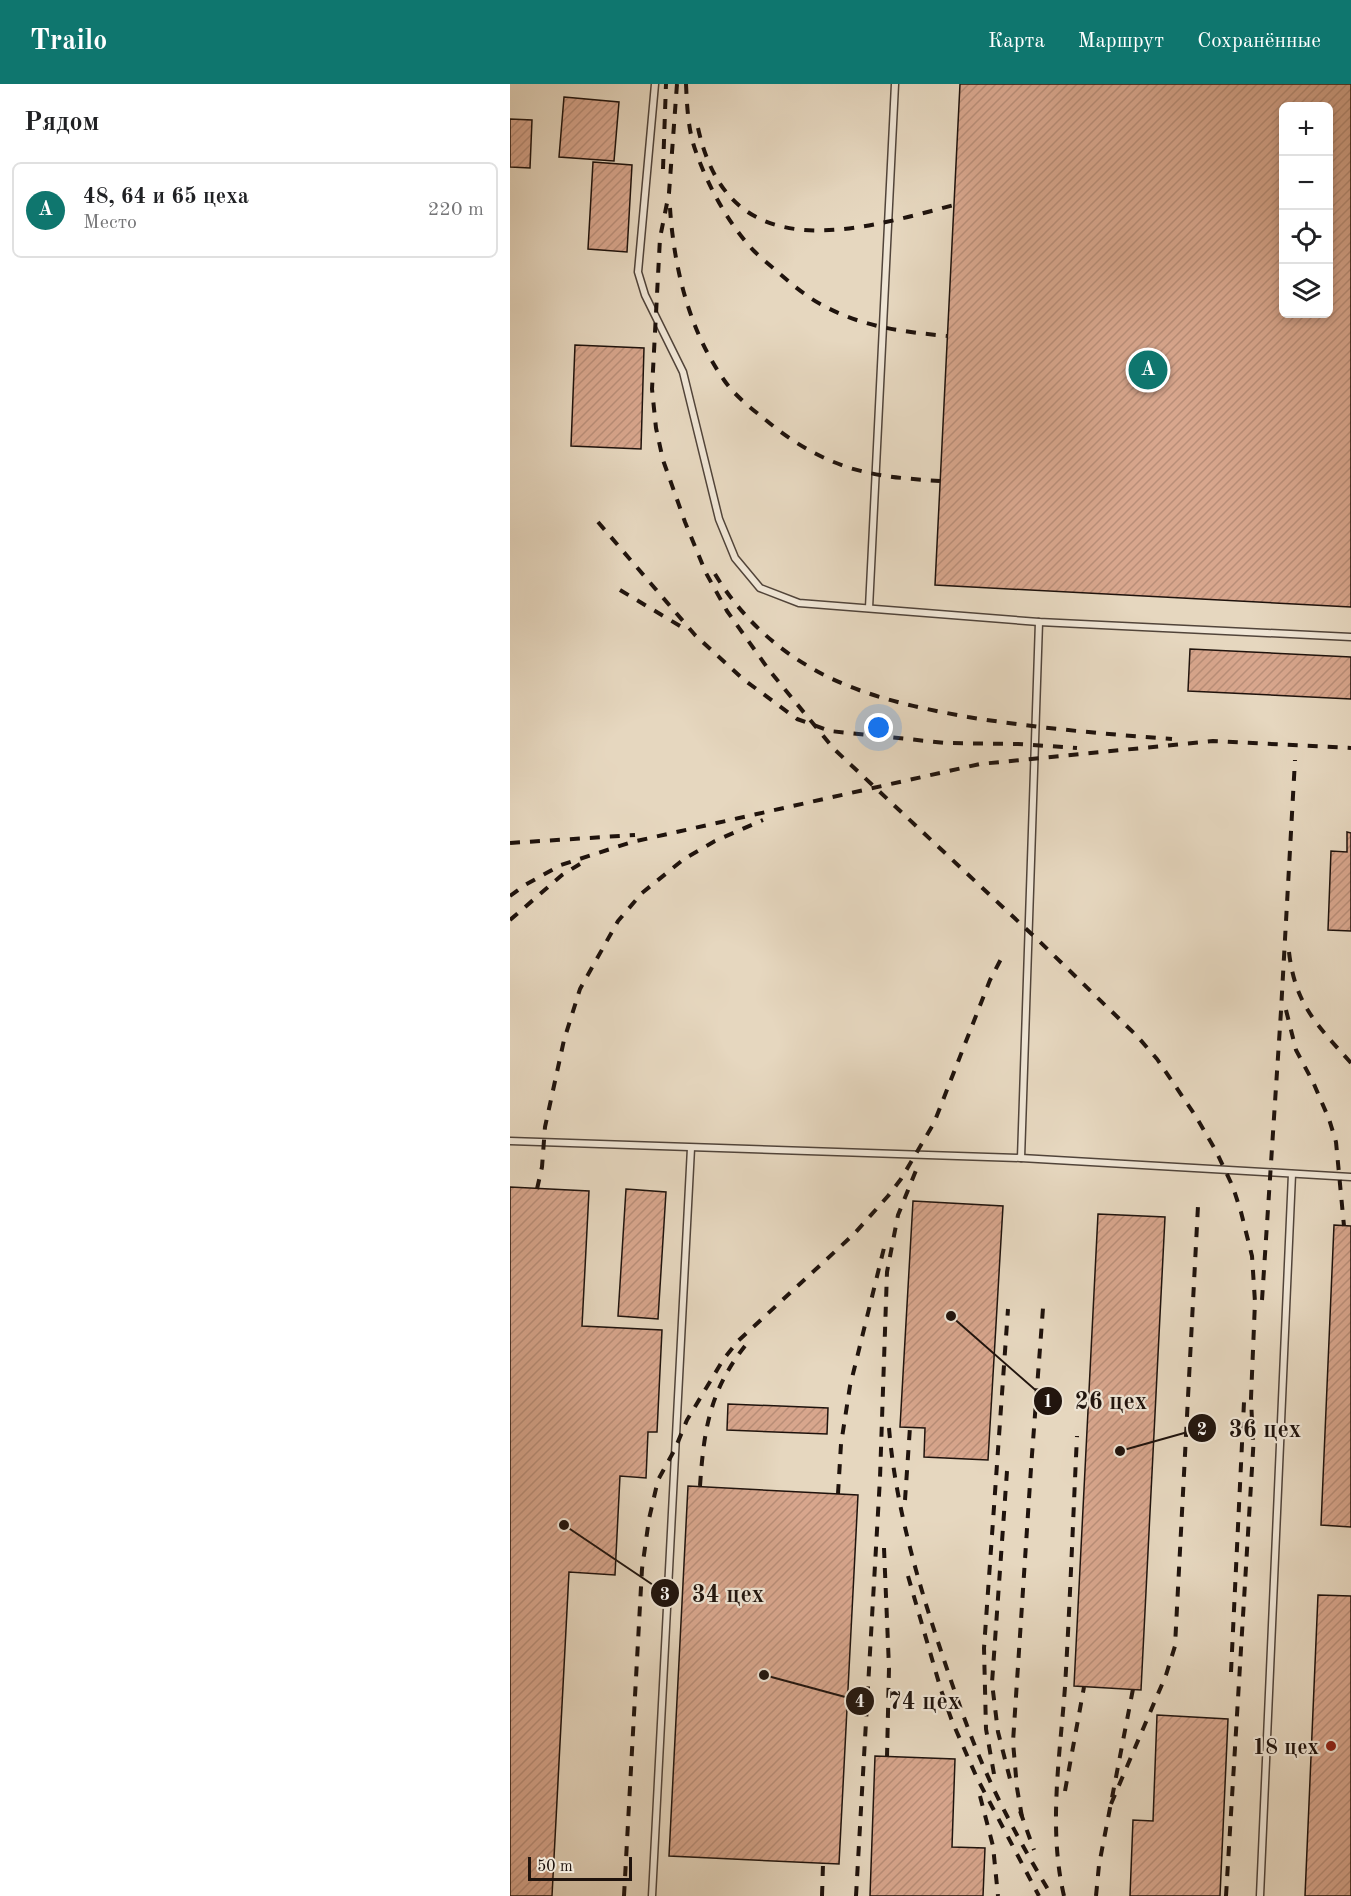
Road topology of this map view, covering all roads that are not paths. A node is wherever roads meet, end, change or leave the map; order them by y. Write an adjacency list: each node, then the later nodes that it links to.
1 (655, 84): 3 (lane)
2 (896, 84): 3 (lane)
3 (869, 608): 4 (lane)
4 (1039, 622): 5 (lane); 8 (lane)
5 (1351, 637)
6 (510, 1141): 7 (lane)
7 (691, 1148): 8 (lane); 11 (lane)
8 (1021, 1158): 9 (lane)
9 (1292, 1174): 10 (lane); 12 (lane)
10 (1351, 1177)
11 (652, 1896)
12 (1260, 1896)

